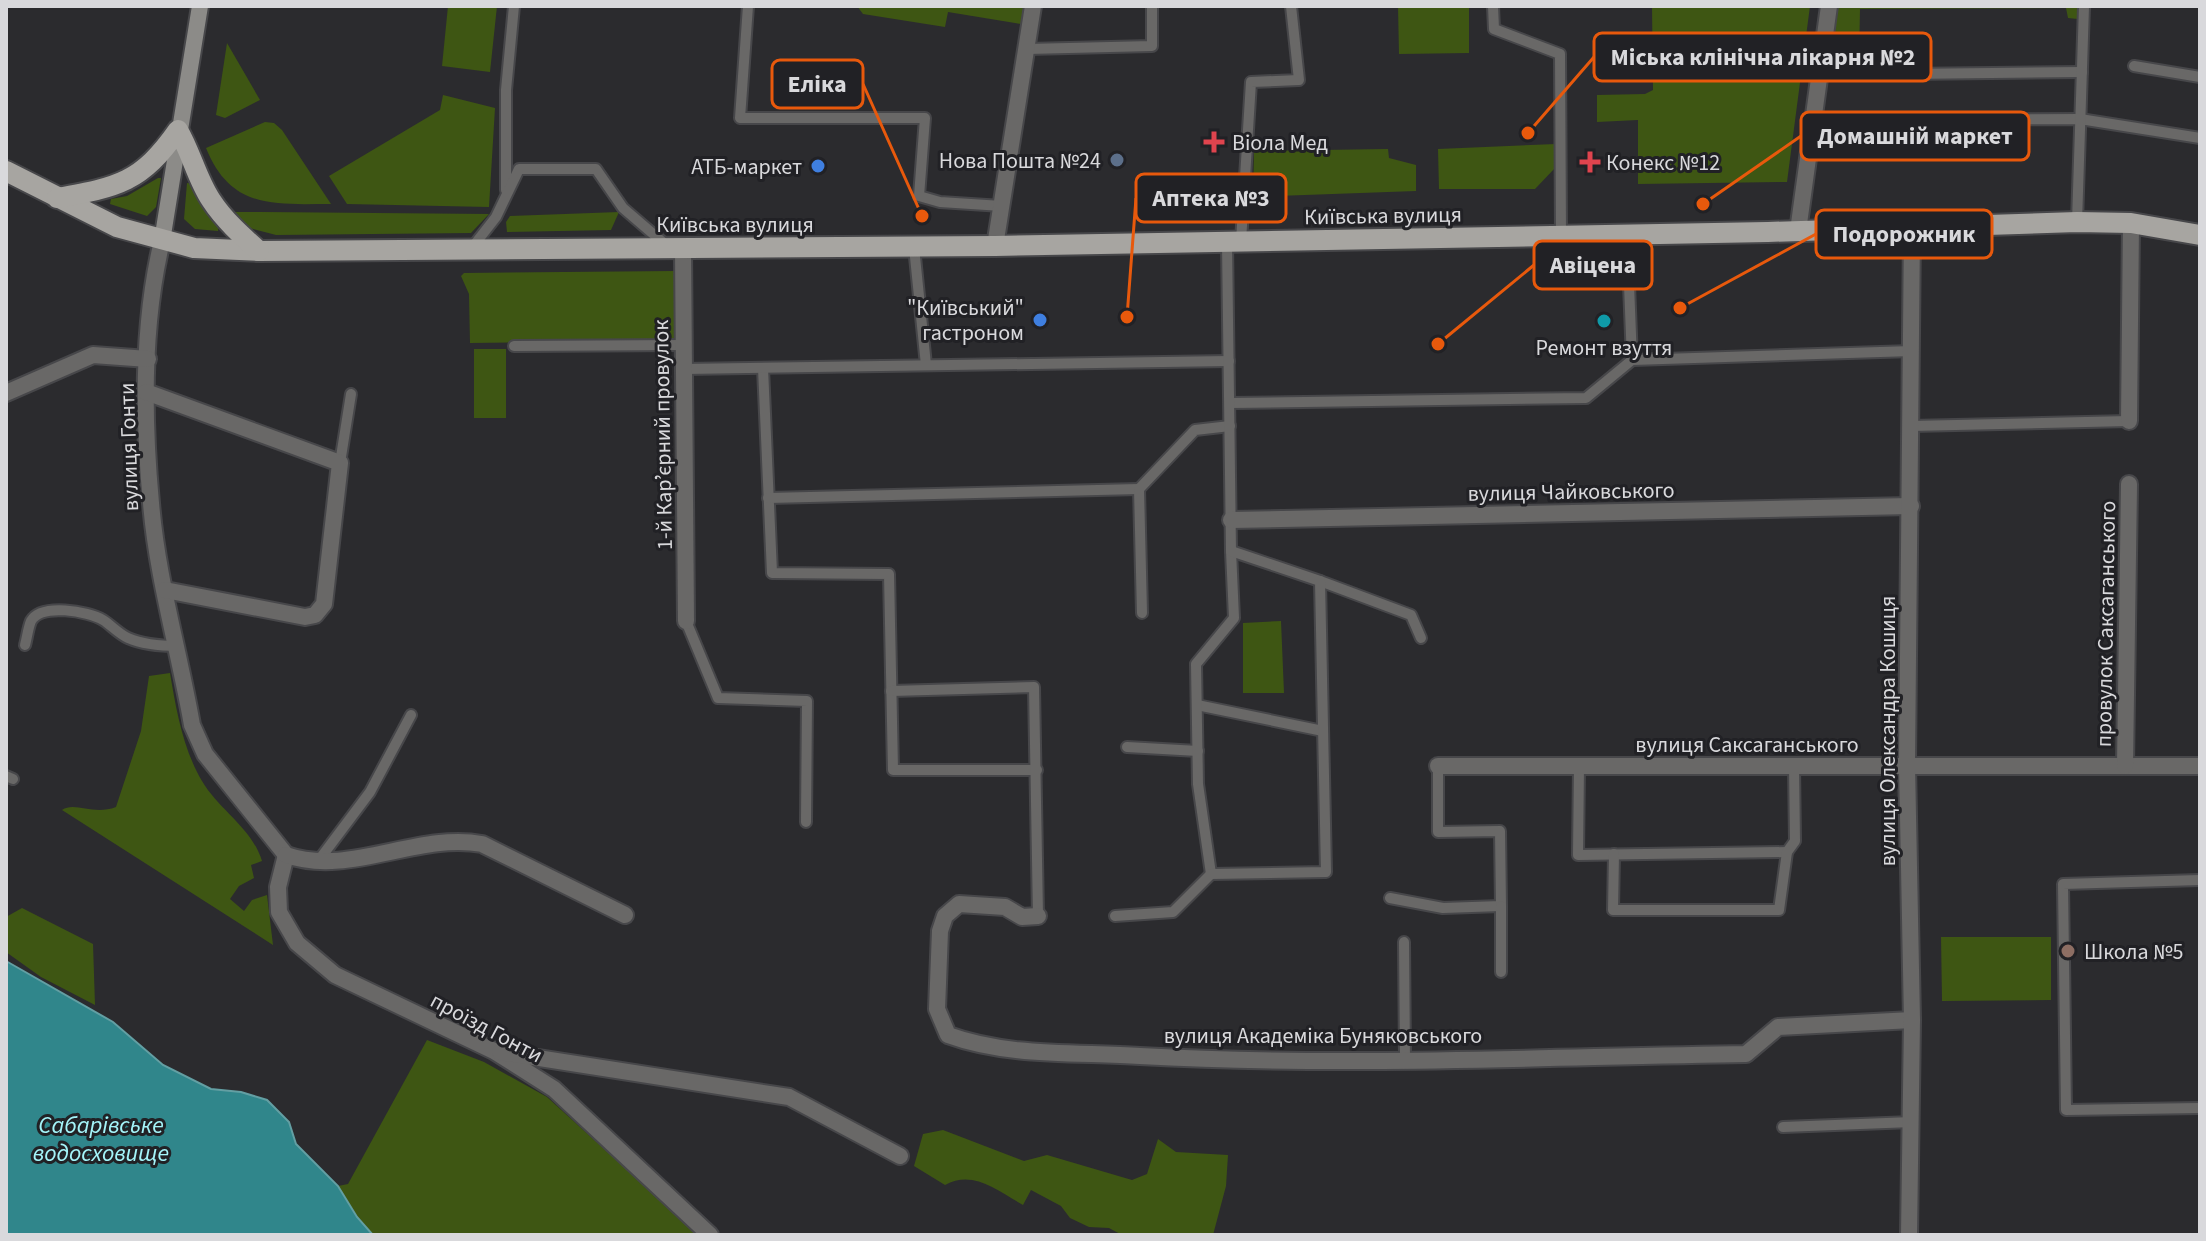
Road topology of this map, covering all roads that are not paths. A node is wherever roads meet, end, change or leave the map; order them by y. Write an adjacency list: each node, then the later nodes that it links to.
1 (200, 6): 17 (street, вулиця Гонти)
2 (514, 6): 20 (lane)
3 (748, 6): 22 (lane)
4 (1033, 6): 10 (street)
5 (1152, 6): 10 (lane)
6 (1291, 6): 31 (lane)
7 (1493, 6): 28 (lane)
8 (1829, 6): 13 (street)
9 (2084, 6): 12 (lane)
10 (1027, 49): 22 (street)
11 (2134, 66): 14 (lane)
12 (2082, 72): 13 (lane); 15 (lane)
13 (1820, 75): 16 (street)
14 (2200, 77)
15 (2080, 119): 16 (lane); 18 (lane); 23 (lane)
16 (1813, 120): 26 (street)
17 (178, 130): 21 (main road); 30 (street, вулиця Гонти); 36 (main road)
18 (2200, 138)
19 (6, 171): 21 (main road, Київська вулиця)
20 (506, 196): 34 (lane); 35 (lane)
21 (57, 198): 30 (main road, Київська вулиця)
22 (1002, 206): 32 (street)
23 (2077, 222): 24 (main road, Київська вулиця); 25 (main road, Київська вулиця)
24 (2131, 223): 29 (main road, Київська вулиця); 50 (street)
25 (1912, 227): 26 (main road, Київська вулиця); 39 (street, вулиця Олександра Кошиця)
26 (1798, 231): 27 (main road, Київська вулиця)
27 (1627, 234): 28 (main road, Київська вулиця); 41 (lane)
28 (1561, 235): 31 (main road, Київська вулиця)
29 (2200, 235)
30 (162, 241): 36 (main road, Київська вулиця); 40 (street, вулиця Гонти)
31 (1234, 242): 32 (main road, Київська вулиця); 42 (lane)
32 (995, 246): 33 (main road, Київська вулиця)
33 (914, 247): 34 (main road, Київська вулиця); 43 (lane)
34 (677, 249): 35 (main road, Київська вулиця); 37 (street, 1-й Карʼєрний провулок)
35 (471, 250): 36 (main road, Київська вулиця)
36 (259, 251)
37 (683, 345): 38 (lane); 45 (street, 1-й Карʼєрний провулок)
38 (514, 346)
39 (1912, 351): 41 (lane); 52 (street, вулиця Олександра Кошиця)
40 (148, 359): 46 (street, вулиця Гонти); 47 (street)
41 (1632, 360): 49 (lane)
42 (1229, 361): 43 (lane); 49 (lane)
43 (926, 365): 44 (lane)
44 (763, 368): 45 (lane); 56 (lane)
45 (684, 369): 63 (street, 1-й Карʼєрний провулок)
46 (146, 392): 53 (street); 61 (street, вулиця Гонти)
47 (6, 393)
48 (351, 394): 53 (lane)
49 (1230, 403): 51 (lane)
50 (2129, 421): 52 (lane)
51 (1230, 426): 55 (lane); 58 (lane)
52 (1911, 426): 57 (street, вулиця Олександра Кошиця)
53 (340, 463): 61 (street)
54 (2129, 484): 77 (street, провулок Саксаганського)
55 (1139, 489): 56 (lane); 62 (lane)
56 (768, 498): 67 (lane)
57 (1911, 506): 58 (street, вулиця Чайковського); 73 (street, вулиця Олександра Кошиця)
58 (1231, 520): 59 (lane)
59 (1231, 551): 60 (lane); 68 (lane)
60 (1320, 581): 64 (lane); 70 (lane)
61 (165, 590): 66 (street, вулиця Гонти)
62 (1142, 613)
63 (686, 621): 80 (lane)
64 (1421, 638)
65 (25, 645): 66 (lane)
66 (178, 646): 83 (street, вулиця Гонти)
67 (891, 691): 79 (lane); 79 (lane)
68 (1197, 705): 70 (lane); 72 (lane)
69 (411, 715): 84 (lane)
70 (1323, 731): 85 (lane)
71 (1127, 747): 72 (lane)
72 (1198, 751): 85 (lane)
73 (1907, 765): 76 (street, вулиця Саксаганського); 77 (street, вулиця Саксаганського); 94 (street, вулиця Олександра Кошиця)
74 (1438, 766): 75 (street, вулиця Саксаганського); 88 (lane)
75 (1579, 766): 76 (street, вулиця Саксаганського); 82 (lane)
76 (1794, 766): 81 (lane)
77 (2125, 766): 78 (street, вулиця Саксаганського)
78 (2200, 766)
79 (1037, 770): 90 (lane)
80 (806, 822)
81 (1787, 852): 82 (lane); 82 (lane)
82 (1614, 854)
83 (286, 855): 84 (street); 95 (street, проїзд Гонти)
84 (317, 862): 89 (street)
85 (1211, 874): 91 (lane)
86 (2200, 880): 97 (lane)
87 (1390, 898): 88 (lane)
88 (1501, 906): 93 (lane)
89 (625, 915)
90 (1038, 916): 96 (street, вулиця Академіка Буняковського)
91 (1115, 916)
92 (1404, 942): 96 (lane)
93 (1501, 972)
94 (1912, 1020): 96 (street, вулиця Академіка Буняковського); 98 (street, вулиця Олександра Кошиця)
95 (494, 1051): 100 (street); 101 (street, проїзд Гонти)
96 (1405, 1060)
97 (2200, 1108)
98 (1912, 1122): 99 (lane); 102 (street, вулиця Олександра Кошиця)
99 (1783, 1127)
100 (900, 1156)
101 (710, 1235)
102 (1909, 1235)

